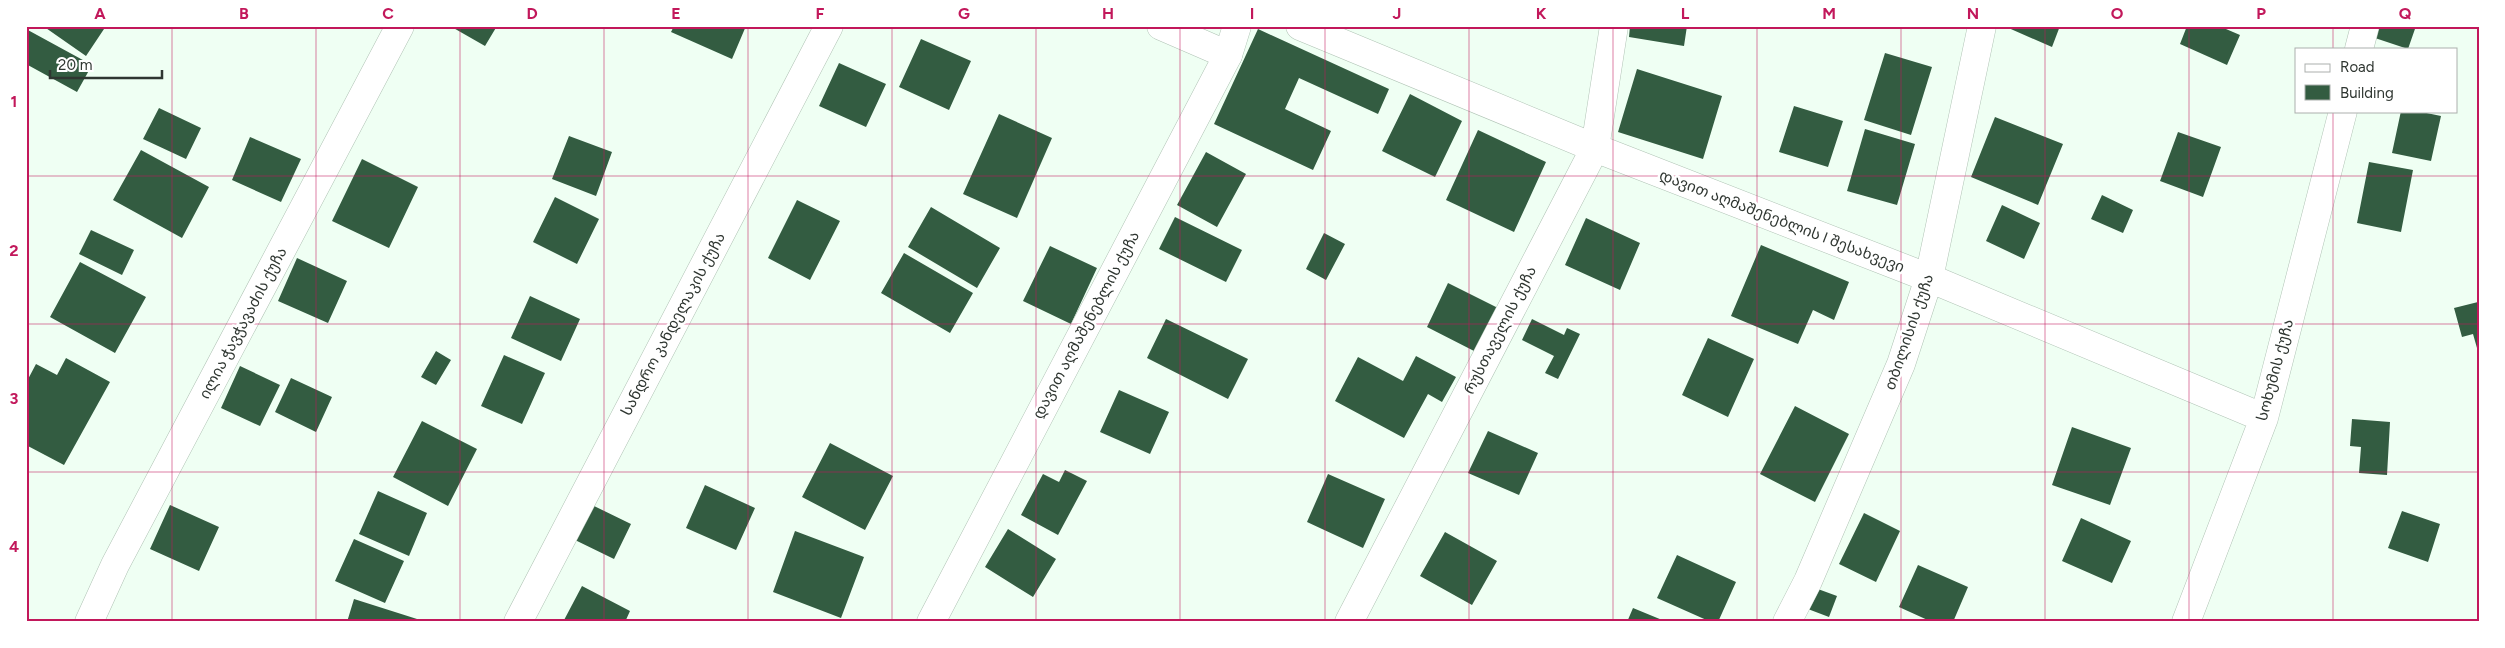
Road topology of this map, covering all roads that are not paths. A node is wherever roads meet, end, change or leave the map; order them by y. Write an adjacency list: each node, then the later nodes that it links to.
1 (400, 26): 15 (street, ილია ჭავჭავაძის ქუჩა)
2 (829, 26): 16 (street, სანდრო კანდელაკის ქუჩა)
3 (1161, 26): 10 (street)
4 (1237, 26): 10 (street, დავით აღმაშენებლის ქუჩა)
5 (1300, 26): 12 (street, დავით აღმაშენებლის I შესახვევი)
6 (1614, 26): 12 (street, რუსთაველის ქუჩა)
7 (1982, 26): 13 (street, თბილისის ქუჩა)
8 (2365, 26): 9 (street)
9 (2359, 48)
10 (1228, 55): 17 (street, დავით აღმაშენებლის ქუჩა)
11 (2343, 112): 14 (street, სოხუმის ქუჩა)
12 (1595, 148): 13 (street, დავით აღმაშენებლის I შესახვევი); 18 (street, რუსთაველის ქუჩა)
13 (1929, 278): 14 (street, დავით აღმაშენებლის I შესახვევი); 19 (street, თბილისის ქუჩა)
14 (2264, 418): 20 (street, სოხუმის ქუჩა)
15 (89, 622)
16 (518, 622)
17 (931, 622)
18 (1349, 622)
19 (1787, 622)
20 (2186, 622)

